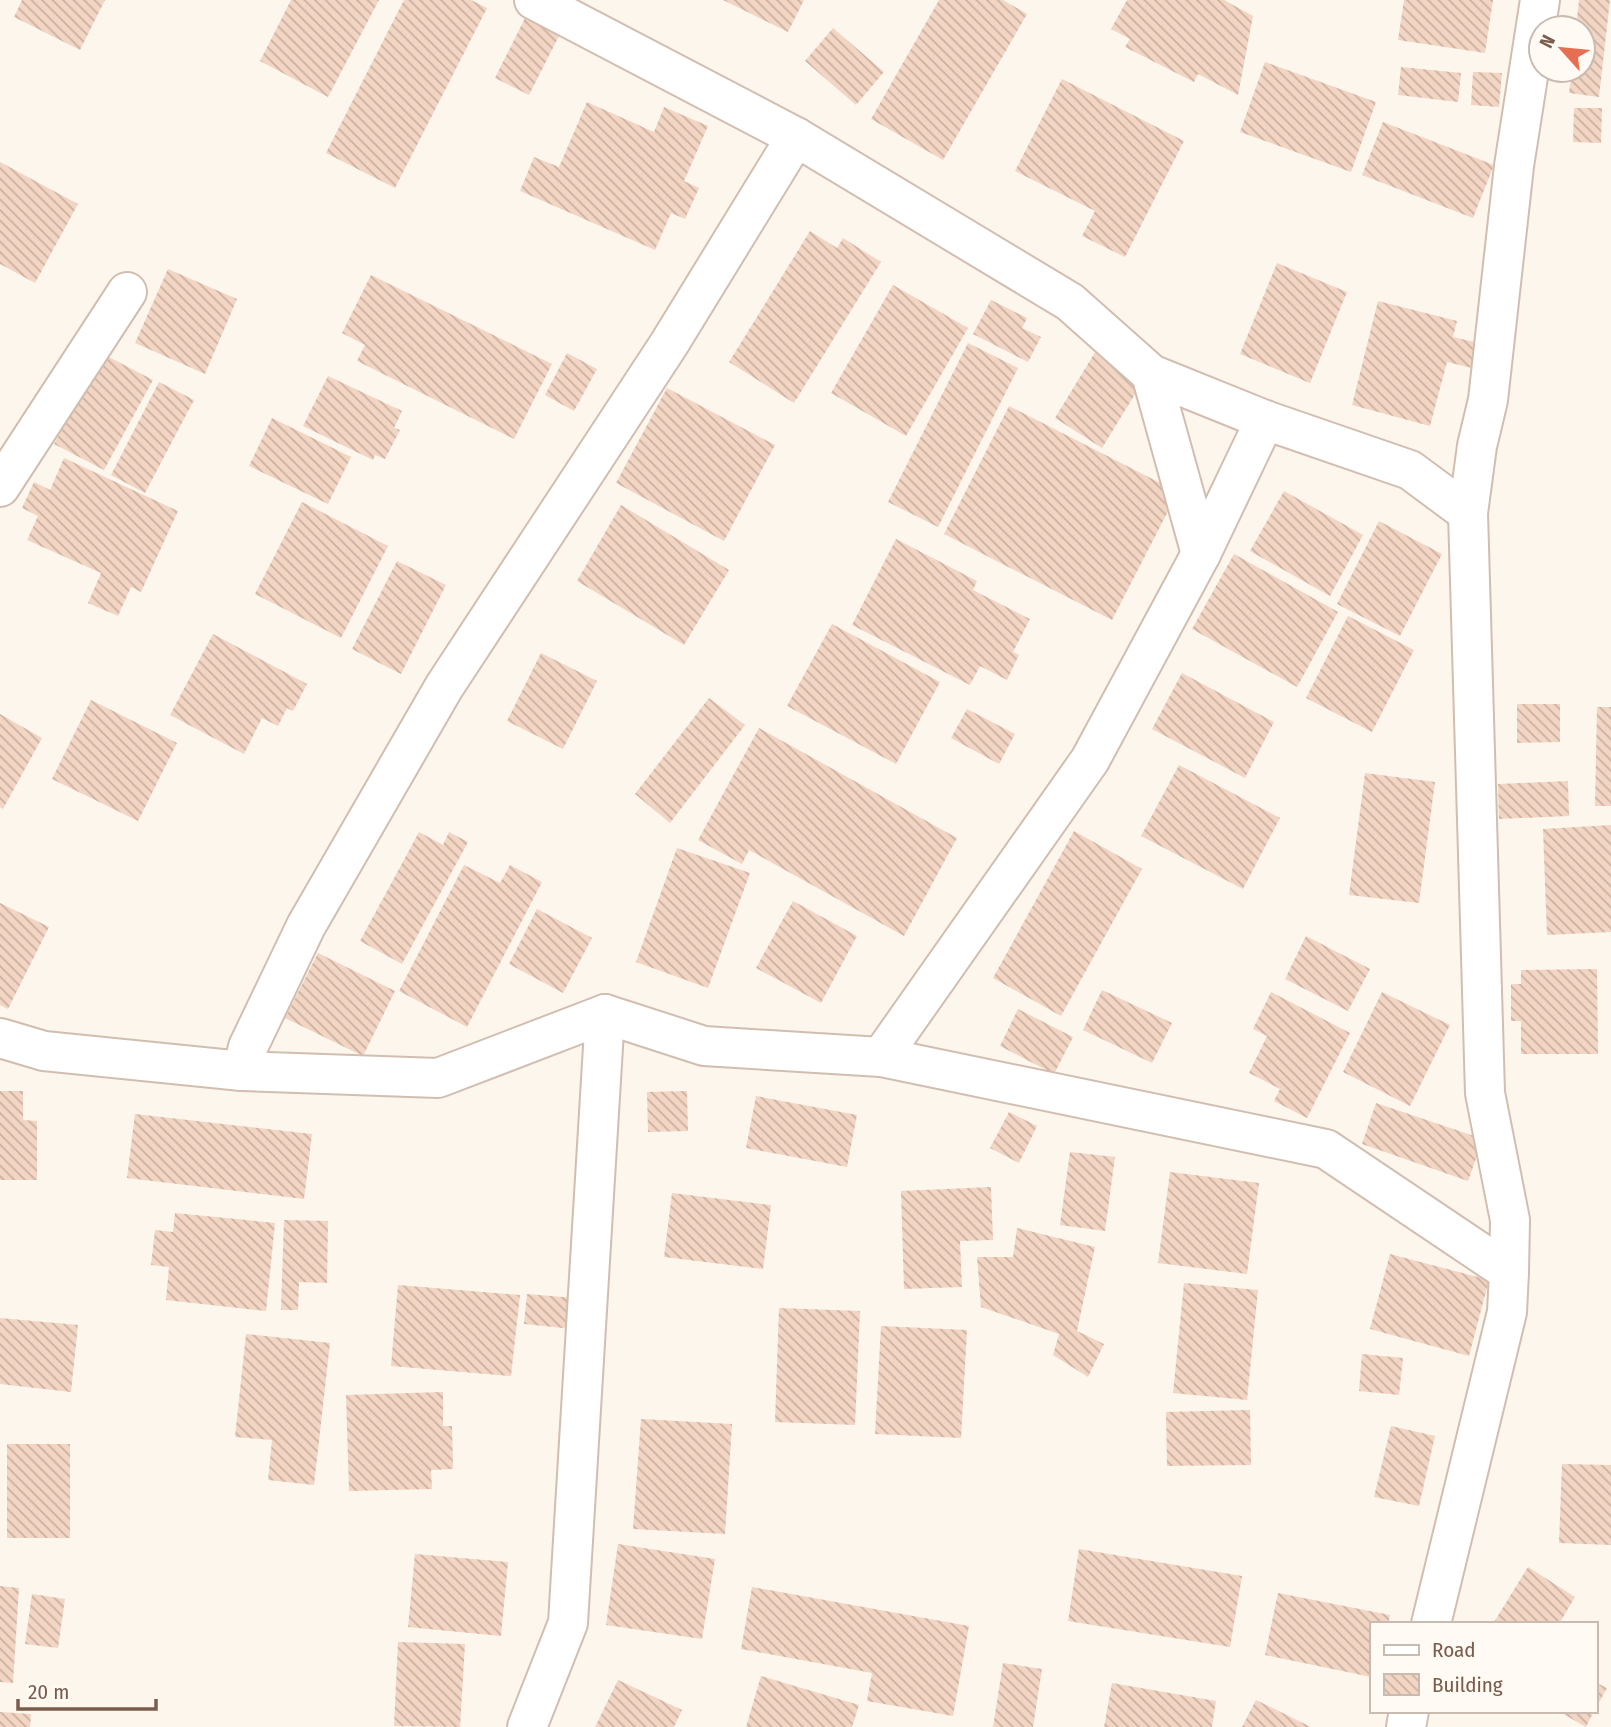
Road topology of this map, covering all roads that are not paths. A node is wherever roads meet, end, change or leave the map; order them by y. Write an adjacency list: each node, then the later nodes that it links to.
1 (534, 0): 3 (street)
2 (1540, 0): 7 (street)
3 (796, 137): 5 (street); 15 (street)
4 (127, 292): 9 (street)
5 (1151, 374): 6 (street); 11 (street)
6 (1265, 420): 8 (street); 11 (street)
7 (1477, 446): 8 (street); 10 (street)
8 (1410, 470): 10 (street)
9 (0, 487)
10 (1468, 513): 16 (street)
11 (1201, 554): 14 (street)
12 (604, 1014): 14 (street); 15 (street); 18 (street)
13 (0, 1038): 15 (street)
14 (881, 1057): 16 (street)
15 (242, 1071)
16 (1509, 1272): 17 (street)
17 (1431, 1622)
18 (527, 1727)

